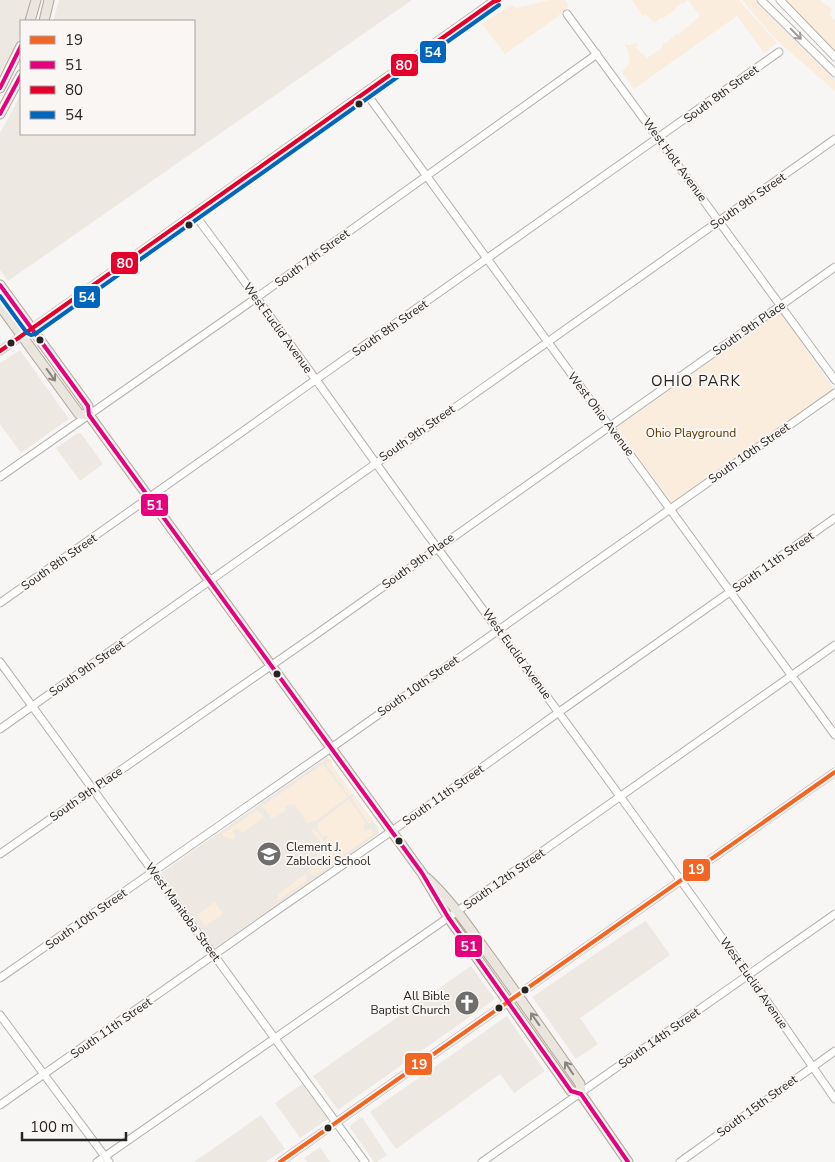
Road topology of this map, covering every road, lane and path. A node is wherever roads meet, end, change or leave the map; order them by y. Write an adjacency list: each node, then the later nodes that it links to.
1 (36, 0): 7 (main road)
2 (49, 0): 8 (main road)
3 (762, 0): 13 (street, one-way to 13)
4 (780, 0): 12 (street)
5 (495, 1): 16 (street)
6 (568, 14): 11 (street, West Holt Avenue)
7 (30, 20)
8 (44, 20)
9 (20, 48): 15 (main road)
10 (779, 52): 18 (street, South 8th Street)
11 (597, 54): 18 (street, West Holt Avenue); 20 (street, South 7th Street)
12 (835, 57)
13 (835, 73)
14 (20, 77): 17 (main road)
15 (0, 88)
16 (366, 93): 20 (street, West Ohio Avenue); 21 (street)
17 (0, 114)
18 (658, 138): 22 (street, West Holt Avenue); 23 (street, South 8th Street)
19 (835, 139): 22 (street, South 9th Street)
20 (426, 176): 23 (street, West Ohio Avenue); 26 (street, South 7th Street)
21 (194, 214): 26 (street, West Euclid Avenue); 29 (street)
22 (719, 221): 27 (street, West Holt Avenue); 31 (street, South 9th Street)
23 (487, 259): 31 (street, West Ohio Avenue); 33 (street, South 8th Street)
24 (835, 267): 27 (street, South 9th Place)
25 (0, 285): 29 (main road)
26 (257, 298): 33 (street, West Euclid Avenue); 36 (street, South 7th Street)
27 (781, 305): 34 (street, West Holt Avenue); 37 (street, South 9th Place)
28 (0, 306): 30 (main road)
29 (32, 329): 30 (street); 36 (main road)
30 (22, 336): 32 (street); 36 (main road, one-way to 36)
31 (548, 342): 37 (street, West Ohio Avenue); 38 (street, South 9th Street)
32 (0, 351)
33 (316, 380): 38 (street, West Euclid Avenue); 40 (street, South 8th Street)
34 (835, 380)
35 (835, 393): 41 (street, South 10th Street)
36 (89, 415): 39 (street, South 7th Street); 40 (main road)
37 (610, 425): 41 (street, West Ohio Avenue); 43 (street, South 9th Place)
38 (376, 462): 43 (street, West Euclid Avenue); 44 (street, South 9th Street)
39 (0, 478)
40 (149, 499): 44 (main road); 46 (street, South 8th Street)
41 (671, 508): 45 (street, West Ohio Avenue); 47 (street, South 10th Street)
42 (835, 518): 45 (street, South 11th Street)
43 (438, 547): 47 (street, West Euclid Avenue); 50 (street, South 9th Place)
44 (210, 582): 50 (main road); 52 (street, South 9th Street)
45 (731, 591): 51 (street, West Ohio Avenue); 53 (street, South 11th Street)
46 (0, 603)
47 (499, 629): 53 (street, West Euclid Avenue); 56 (street, South 10th Street)
48 (835, 645): 51 (street, South 12th Street)
49 (0, 662): 52 (street, West Manitoba Street)
50 (270, 665): 56 (main road); 58 (street, South 9th Place)
51 (792, 676): 55 (street, West Ohio Avenue); 59 (street, South 12th Street)
52 (32, 707): 54 (street, South 9th Street); 58 (street, West Manitoba Street)
53 (559, 712): 59 (street, West Euclid Avenue); 60 (street, South 11th Street)
54 (0, 729)
55 (835, 735)
56 (331, 748): 60 (main road); 62 (street, South 10th Street)
57 (835, 772): 64 (street)
58 (93, 789): 61 (street, South 9th Place); 62 (street, West Manitoba Street)
59 (620, 796): 64 (street, West Euclid Avenue); 65 (street, South 12th Street)
60 (391, 831): 63 (main road); 68 (street, South 11th Street)
61 (0, 854)
62 (154, 872): 68 (street, West Manitoba Street); 70 (street, South 10th Street)
63 (422, 873): 65 (main road); 67 (main road)
64 (681, 880): 69 (street, West Euclid Avenue); 71 (street)
65 (457, 912): 67 (street, South 12th Street); 71 (main road)
66 (835, 914): 69 (street, South 14th Street)
67 (448, 918): 72 (main road); 74 (street, South 12th Street)
68 (215, 955): 74 (street, West Manitoba Street); 77 (street, South 11th Street)
69 (748, 975): 76 (street, West Euclid Avenue); 78 (street, South 14th Street)
70 (0, 978)
71 (518, 995): 72 (street); 78 (main road, one-way to 71)
72 (509, 1002): 78 (main road); 81 (street)
73 (0, 1015): 77 (street)
74 (275, 1038): 81 (street, West Manitoba Street); 82 (street, South 12th Street)
75 (835, 1051): 76 (street, South 15th Street)
76 (813, 1067): 79 (street, West Euclid Avenue); 88 (street, South 15th Street)
77 (44, 1074): 80 (street, South 11th Street); 82 (street)
78 (581, 1094): 86 (street, South 14th Street); 87 (main road)
79 (835, 1099)
80 (0, 1105)
81 (337, 1123): 84 (street); 85 (street, West Manitoba Street)
82 (107, 1159): 83 (street, South 12th Street)
83 (97, 1162)
84 (280, 1162)
85 (365, 1162)
86 (482, 1162)
87 (628, 1162)
88 (680, 1162)

